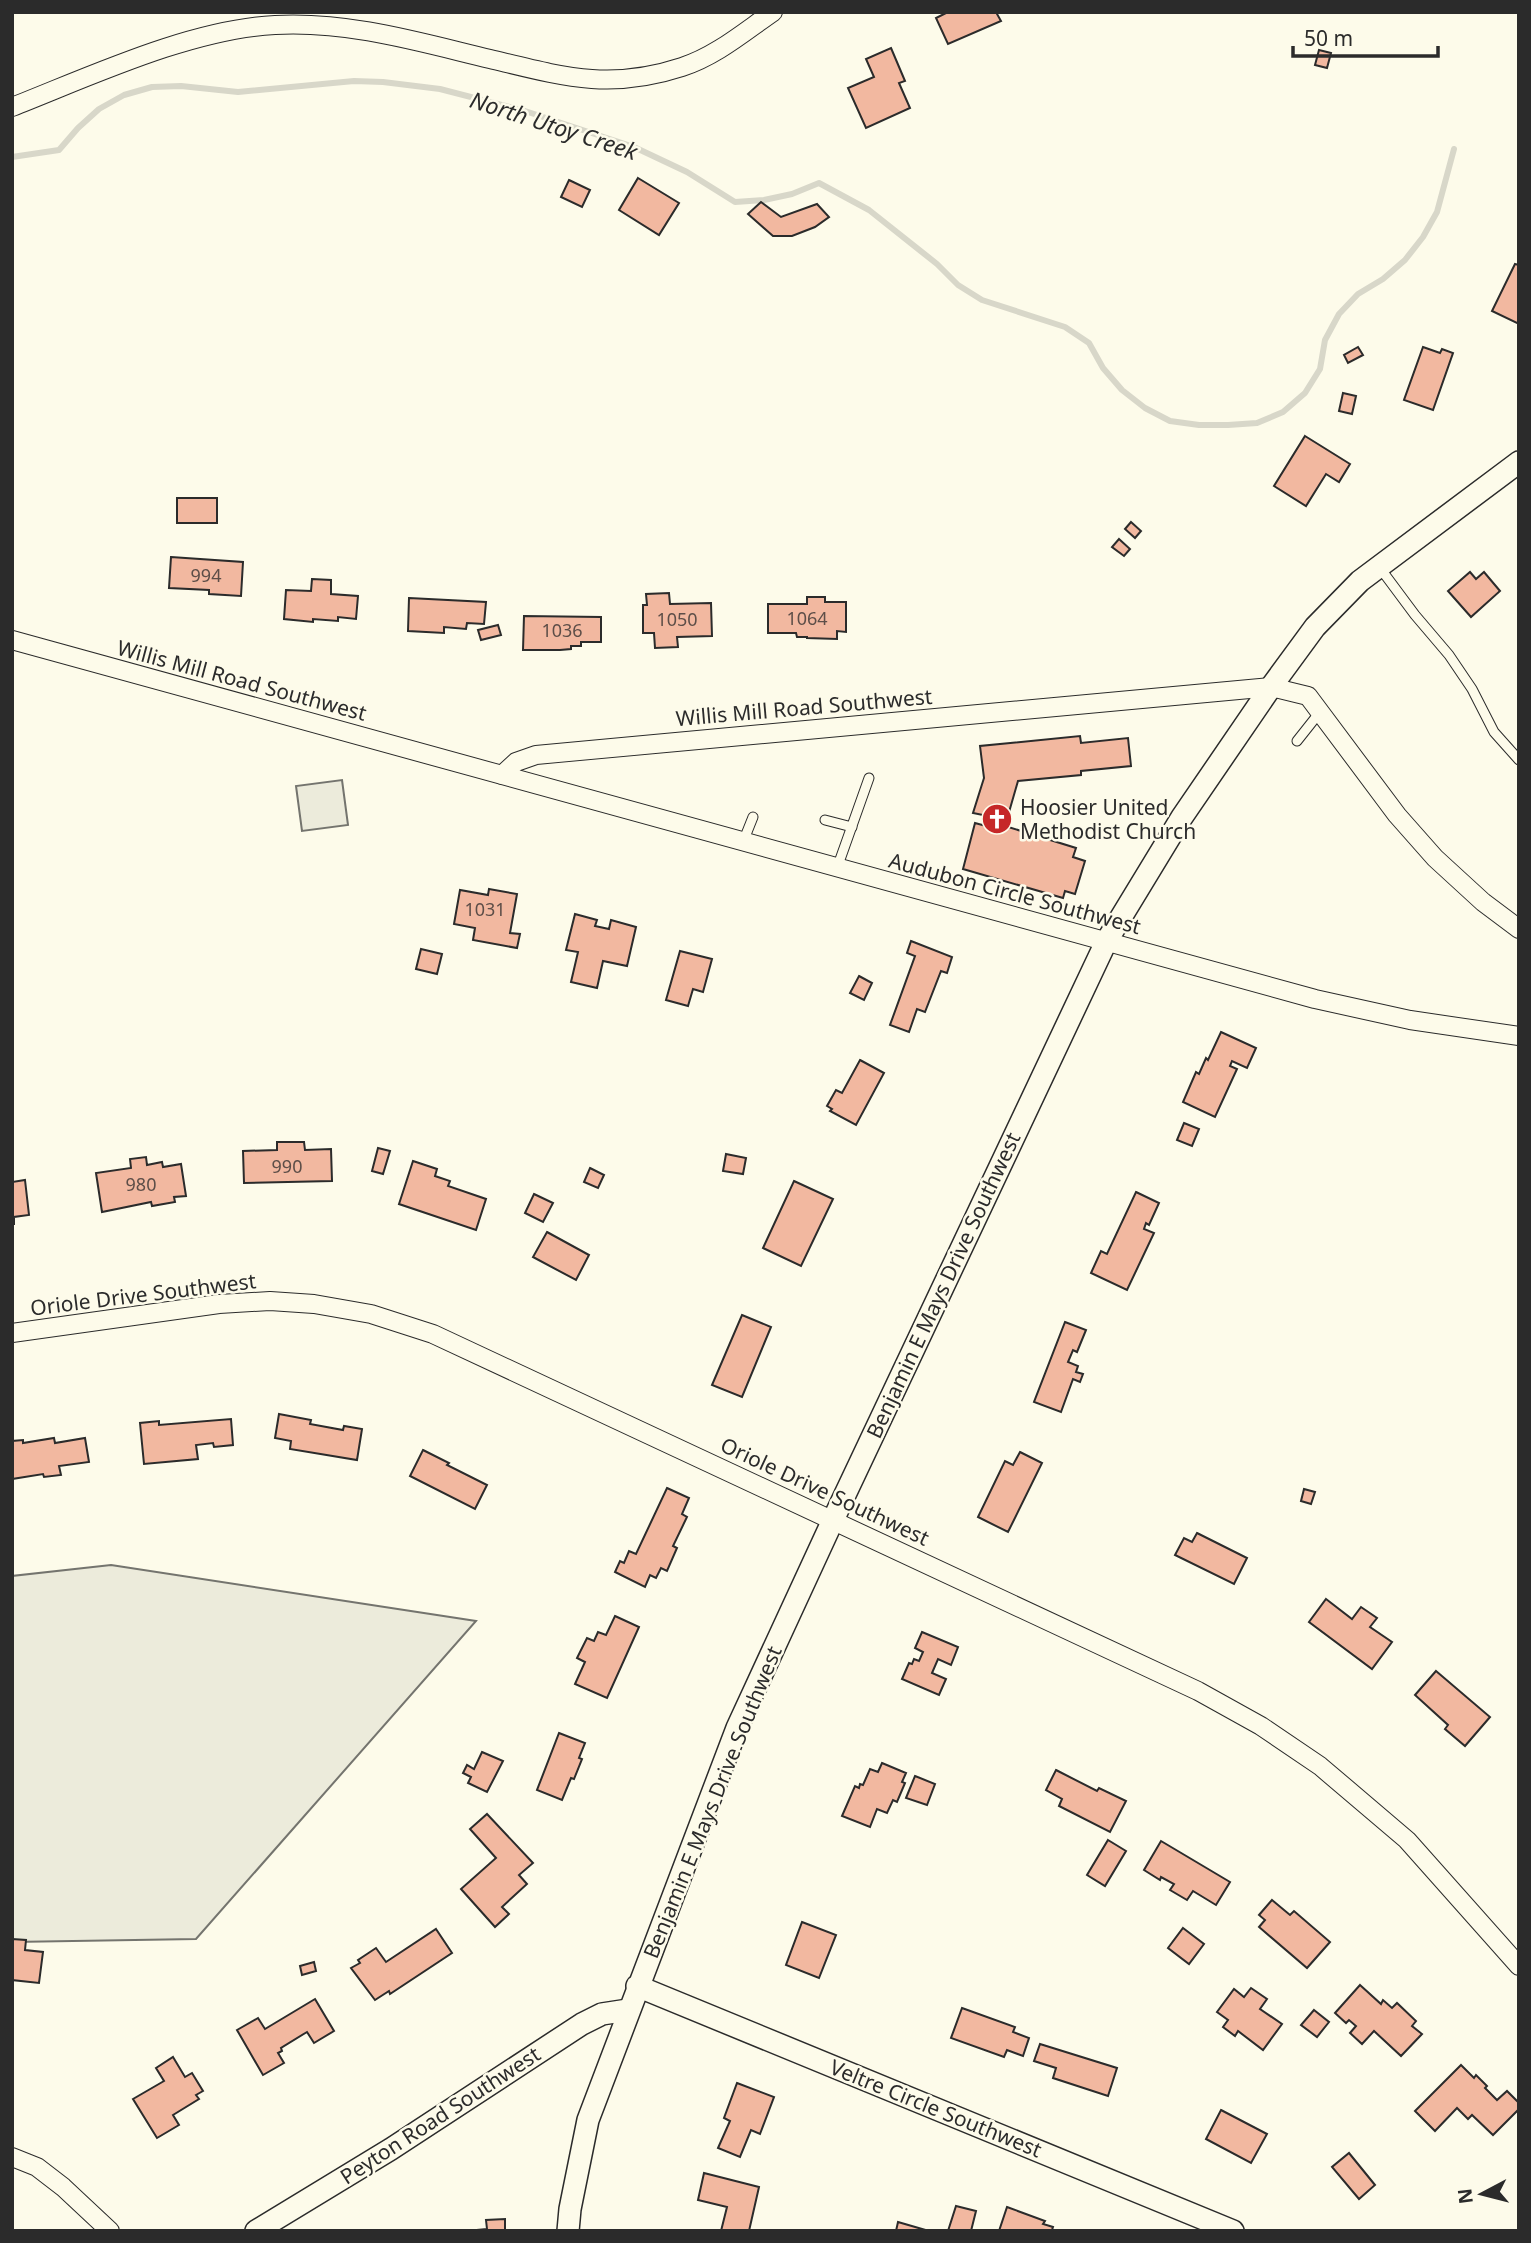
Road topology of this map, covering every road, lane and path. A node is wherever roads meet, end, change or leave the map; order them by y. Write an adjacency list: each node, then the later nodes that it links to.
1 (773, 12): 2 (street)
2 (12, 107)
3 (1519, 462): 4 (street, Benjamin E Mays Drive Southwest)
4 (1379, 566): 6 (street, Benjamin E Mays Drive Southwest); 9 (lane)
5 (12, 640): 10 (street, Willis Mill Road Southwest)
6 (1271, 687): 7 (street, Willis Mill Road Southwest); 10 (street, Willis Mill Road Southwest); 18 (street, Benjamin E Mays Drive Southwest)
7 (1320, 712): 8 (lane); 17 (street, Willis Mill Road Southwest)
8 (1297, 740)
9 (1519, 760)
10 (502, 775): 15 (street, Audubon Circle Southwest)
11 (869, 778): 14 (lane)
12 (753, 817): 15 (lane)
13 (825, 820): 14 (lane)
14 (852, 827): 16 (lane)
15 (743, 842): 16 (street, Audubon Circle Southwest)
16 (837, 868): 18 (street, Audubon Circle Southwest)
17 (1519, 929)
18 (1106, 942): 19 (street, Audubon Circle Southwest); 21 (street, Benjamin E Mays Drive Southwest)
19 (1519, 1036)
20 (12, 1334): 21 (street, Oriole Drive Southwest)
21 (832, 1520): 22 (street, Oriole Drive Southwest); 23 (street, Benjamin E Mays Drive Southwest)
22 (1519, 1966)
23 (637, 1986): 24 (street, Benjamin E Mays Drive Southwest); 29 (street, Veltre Circle Southwest)
24 (628, 2010): 27 (street, Peyton Road Southwest); 28 (street, Benjamin E Mays Drive Southwest)
25 (12, 2157): 26 (street)
26 (110, 2231)
27 (256, 2231)
28 (568, 2231)
29 (1233, 2231)

